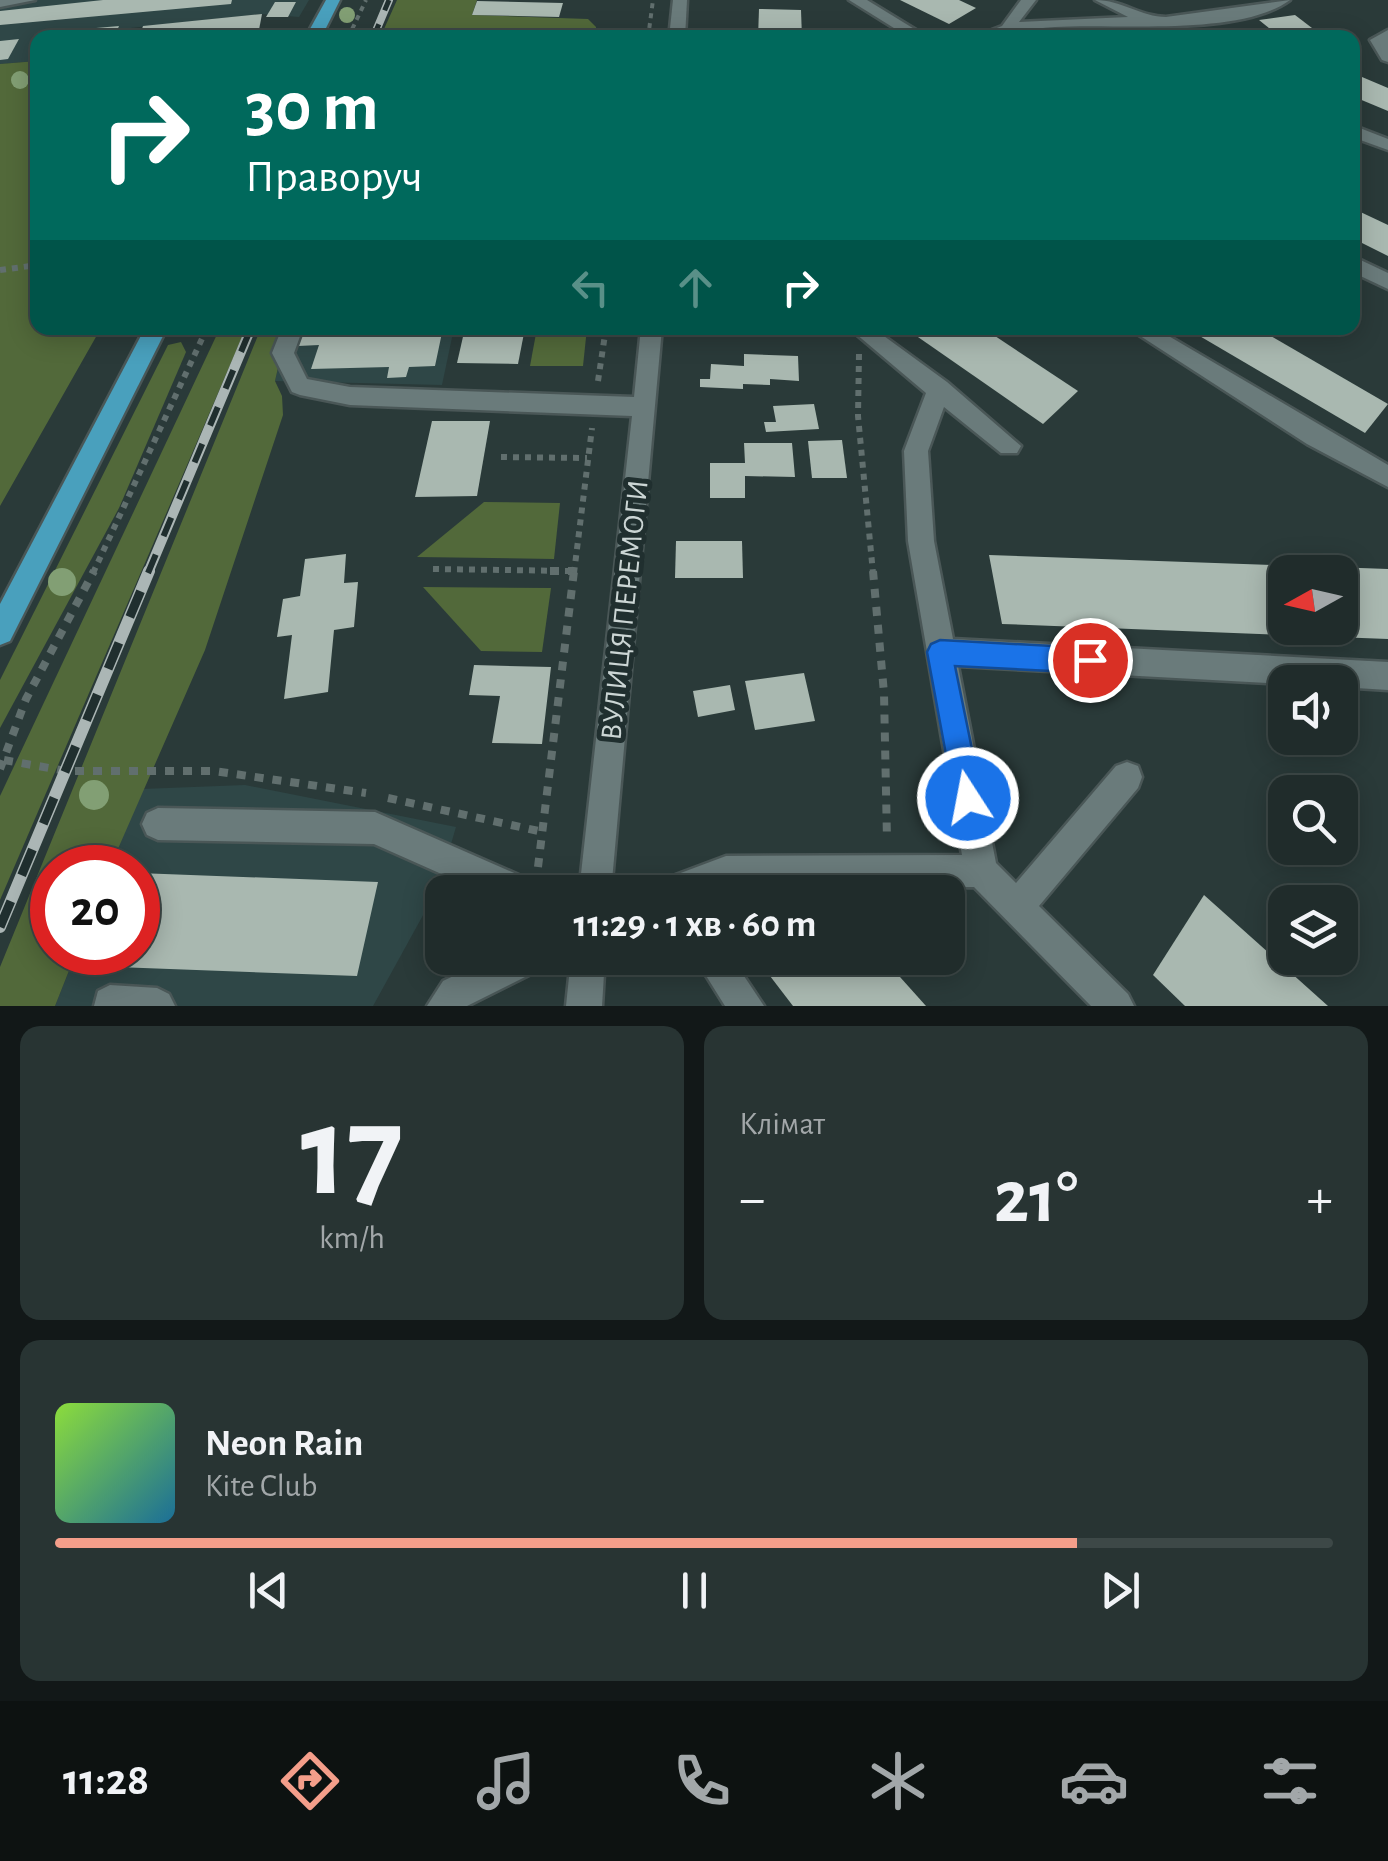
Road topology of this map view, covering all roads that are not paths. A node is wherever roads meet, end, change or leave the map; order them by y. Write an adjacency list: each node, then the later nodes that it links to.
1 (28, 0): 8 (street)
2 (333, 0): 11 (main road)
3 (680, 0): 12 (street)
4 (856, 0): 13 (street)
5 (1030, 0): 10 (street)
6 (1102, 0): 9 (street)
7 (1281, 0): 9 (street)
8 (0, 3)
9 (1156, 23): 10 (street)
10 (1009, 24): 14 (street)
11 (317, 30)
12 (678, 30)
13 (908, 30)
14 (996, 30)
15 (1388, 35): 16 (street)
16 (1388, 57)
17 (1360, 133): 18 (street)
18 (1388, 145)
19 (1360, 267): 20 (street)
20 (1388, 282)
21 (152, 335): 30 (main road)
22 (289, 335): 27 (street)
23 (651, 335): 27 (street, ВУЛИЦЯ ПЕРЕМОГИ)
24 (868, 335): 26 (street)
25 (1150, 335): 29 (street)
26 (939, 388): 28 (street); 31 (street)
27 (644, 406): 37 (street, ВУЛИЦЯ ПЕРЕМОГИ)
28 (1009, 446)
29 (1388, 477)
30 (0, 632)
31 (940, 652): 32 (street); 35 (street)
32 (1388, 676)
33 (1126, 777): 39 (street)
34 (158, 824): 36 (street)
35 (982, 871): 38 (street); 39 (street)
36 (500, 875)
37 (597, 875)
38 (718, 875)
39 (1018, 906): 48 (street)
40 (492, 975): 45 (street)
41 (587, 975): 46 (street)
42 (724, 975): 47 (street)
43 (110, 1003): 44 (street)
44 (157, 1006)
45 (446, 1006)
46 (584, 1006)
47 (746, 1006)
48 (1116, 1006)

